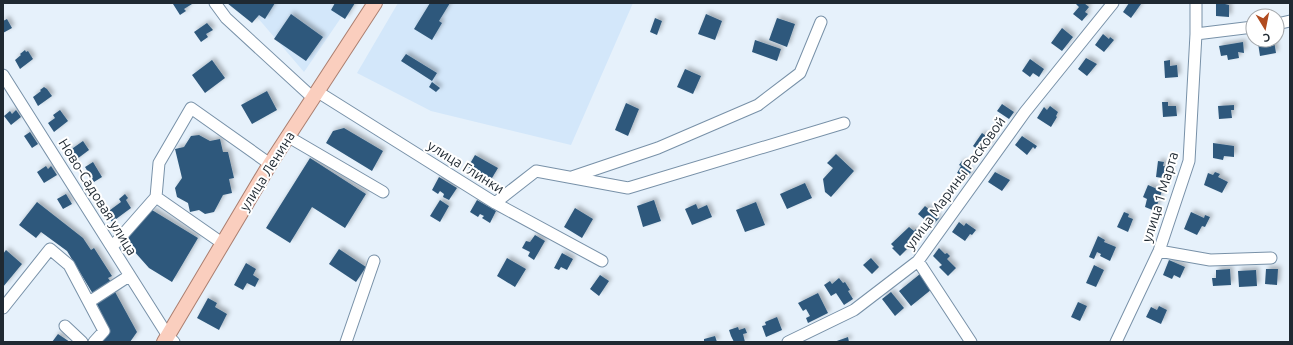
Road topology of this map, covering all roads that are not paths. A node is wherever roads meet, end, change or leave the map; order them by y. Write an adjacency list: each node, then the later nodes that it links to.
1 (215, 3): 9 (street, улица Глинки)
2 (375, 3): 9 (main road, улица Ленина)
3 (1113, 3): 22 (street, улица Марины Расковой)
4 (1196, 3): 7 (street, улица 1 Марта)
5 (821, 22): 13 (street)
6 (1245, 28): 7 (street)
7 (1196, 34): 19 (street, улица 1 Марта)
8 (3, 75): 18 (street, Ново-Садовая улица)
9 (316, 95): 11 (main road, улица Ленина); 16 (street, улица Глинки)
10 (844, 123): 13 (street)
11 (287, 136): 12 (main road, улица Ленина); 14 (street)
12 (270, 164): 15 (street); 17 (main road, улица Ленина)
13 (571, 177): 16 (street)
14 (383, 192)
15 (156, 197): 17 (street); 18 (street)
16 (495, 203): 23 (street, улица Глинки)
17 (222, 243): 28 (main road, улица Ленина)
18 (112, 247): 24 (street, Ново-Садовая улица)
19 (1159, 251): 20 (street); 34 (street, улица 1 Марта)
20 (1271, 258)
21 (374, 261): 31 (street)
22 (918, 261): 32 (street, улица Марины Расковой); 33 (street)
23 (602, 262)
24 (129, 276): 25 (street); 28 (street, Ново-Садовая улица)
25 (89, 302): 26 (street); 30 (street)
26 (3, 308)
27 (65, 326): 29 (street)
28 (169, 340)
29 (82, 342)
30 (94, 342)
31 (346, 342)
32 (788, 342)
33 (971, 342)
34 (1116, 342)

